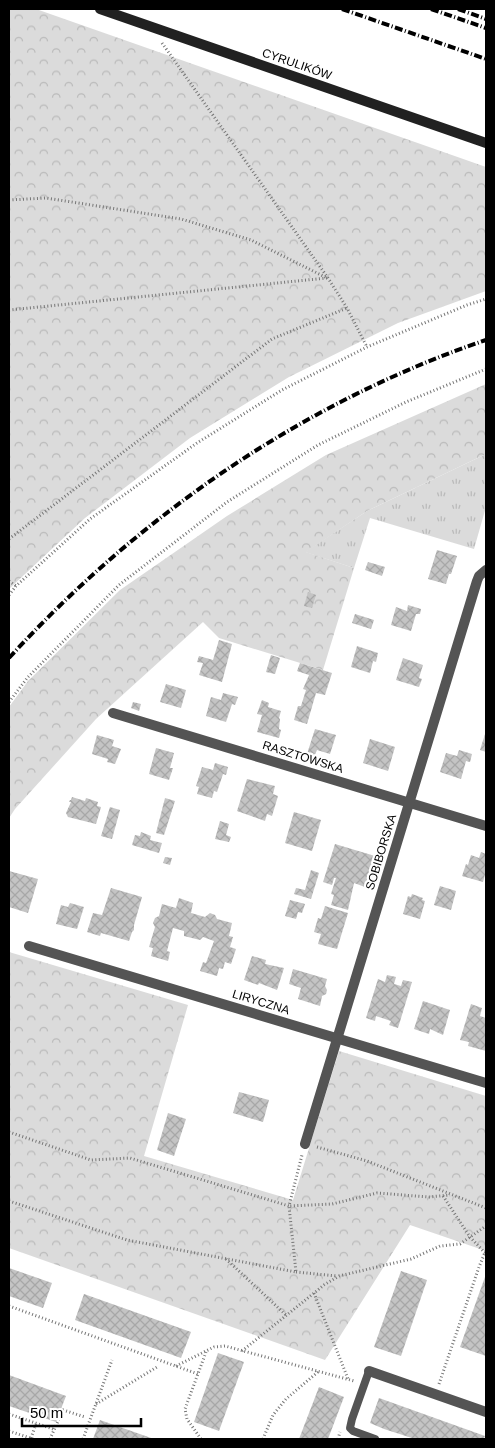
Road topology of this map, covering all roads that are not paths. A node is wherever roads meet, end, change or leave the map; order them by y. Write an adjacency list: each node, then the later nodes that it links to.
1 (100, 9): 2 (main road, CYRULIKÓW)
2 (486, 142)
3 (486, 570): 5 (street, SOBIBORSKA)
4 (113, 713): 5 (street, RASZTOWSKA)
5 (410, 802): 6 (street, RASZTOWSKA); 8 (street, SOBIBORSKA)
6 (486, 826)
7 (29, 946): 8 (street, LIRYCZNA)
8 (336, 1038): 9 (street, LIRYCZNA); 10 (street, SOBIBORSKA)
9 (486, 1083)
10 (305, 1144)
11 (369, 1371): 12 (street); 13 (lane)
12 (486, 1412)
13 (375, 1439)

